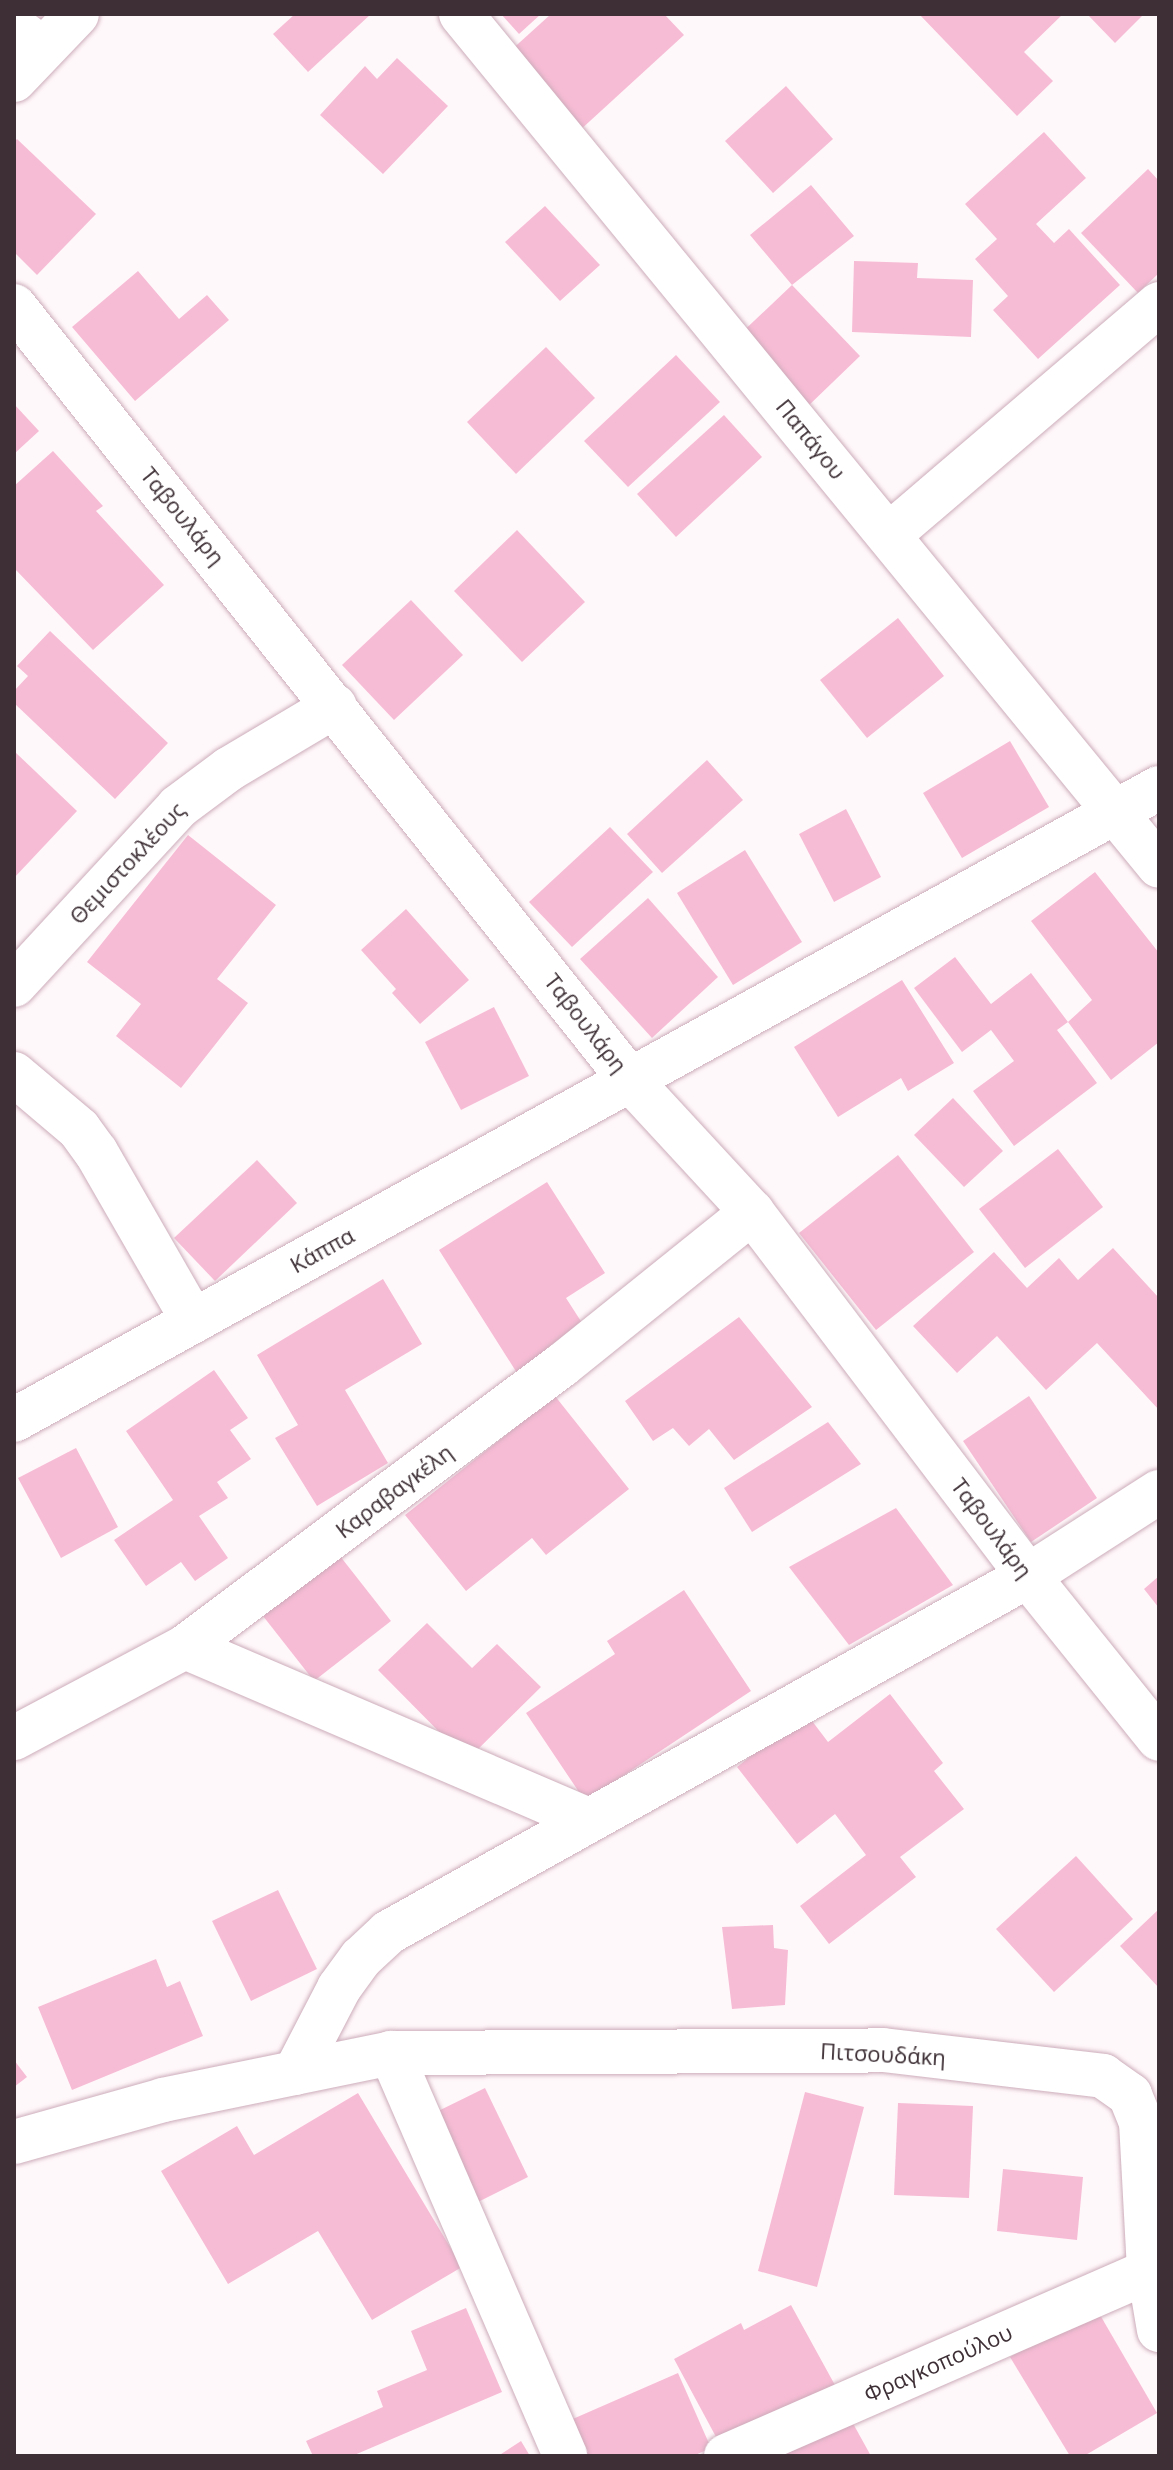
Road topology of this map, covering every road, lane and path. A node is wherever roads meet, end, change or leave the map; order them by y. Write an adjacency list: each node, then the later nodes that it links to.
1 (77, 14): 3 (street)
2 (461, 14): 6 (street, Παπάγου)
3 (24, 52)
4 (1159, 304): 6 (street)
5 (14, 306): 7 (street, Ταβουλάρη)
6 (890, 534): 9 (street, Παπάγου)
7 (335, 706): 11 (street, Θεμιστοκλέους); 13 (street, Ταβουλάρη)
8 (1159, 788): 9 (street, Κάππα)
9 (1114, 811): 10 (street, Παπάγου); 13 (street, Κάππα)
10 (1159, 866)
11 (14, 985)
12 (14, 1074): 15 (street)
13 (630, 1080): 14 (street, Ταβουλάρη); 15 (street, Κάππα)
14 (752, 1212): 18 (street, Ταβουλάρη); 19 (street, Καραβαγκέλη)
15 (193, 1321): 16 (street, Κάππα)
16 (14, 1420)
17 (1159, 1492): 18 (street)
18 (1028, 1576): 21 (street, Ταβουλάρη); 22 (street)
19 (185, 1647): 20 (street, Καραβαγκέλη); 22 (street)
20 (14, 1738)
21 (1159, 1739)
22 (589, 1820): 24 (street)
23 (391, 2053): 24 (street, Πιτσουδάκη); 26 (street, Πιτσουδάκη); 28 (street)
24 (295, 2073): 25 (street, Πιτσουδάκη)
25 (14, 2142)
26 (1149, 2271): 27 (street, Πιτσουδάκη); 29 (street, Φραγκοπούλου)
27 (1159, 2330)
28 (565, 2456)
29 (726, 2456)

